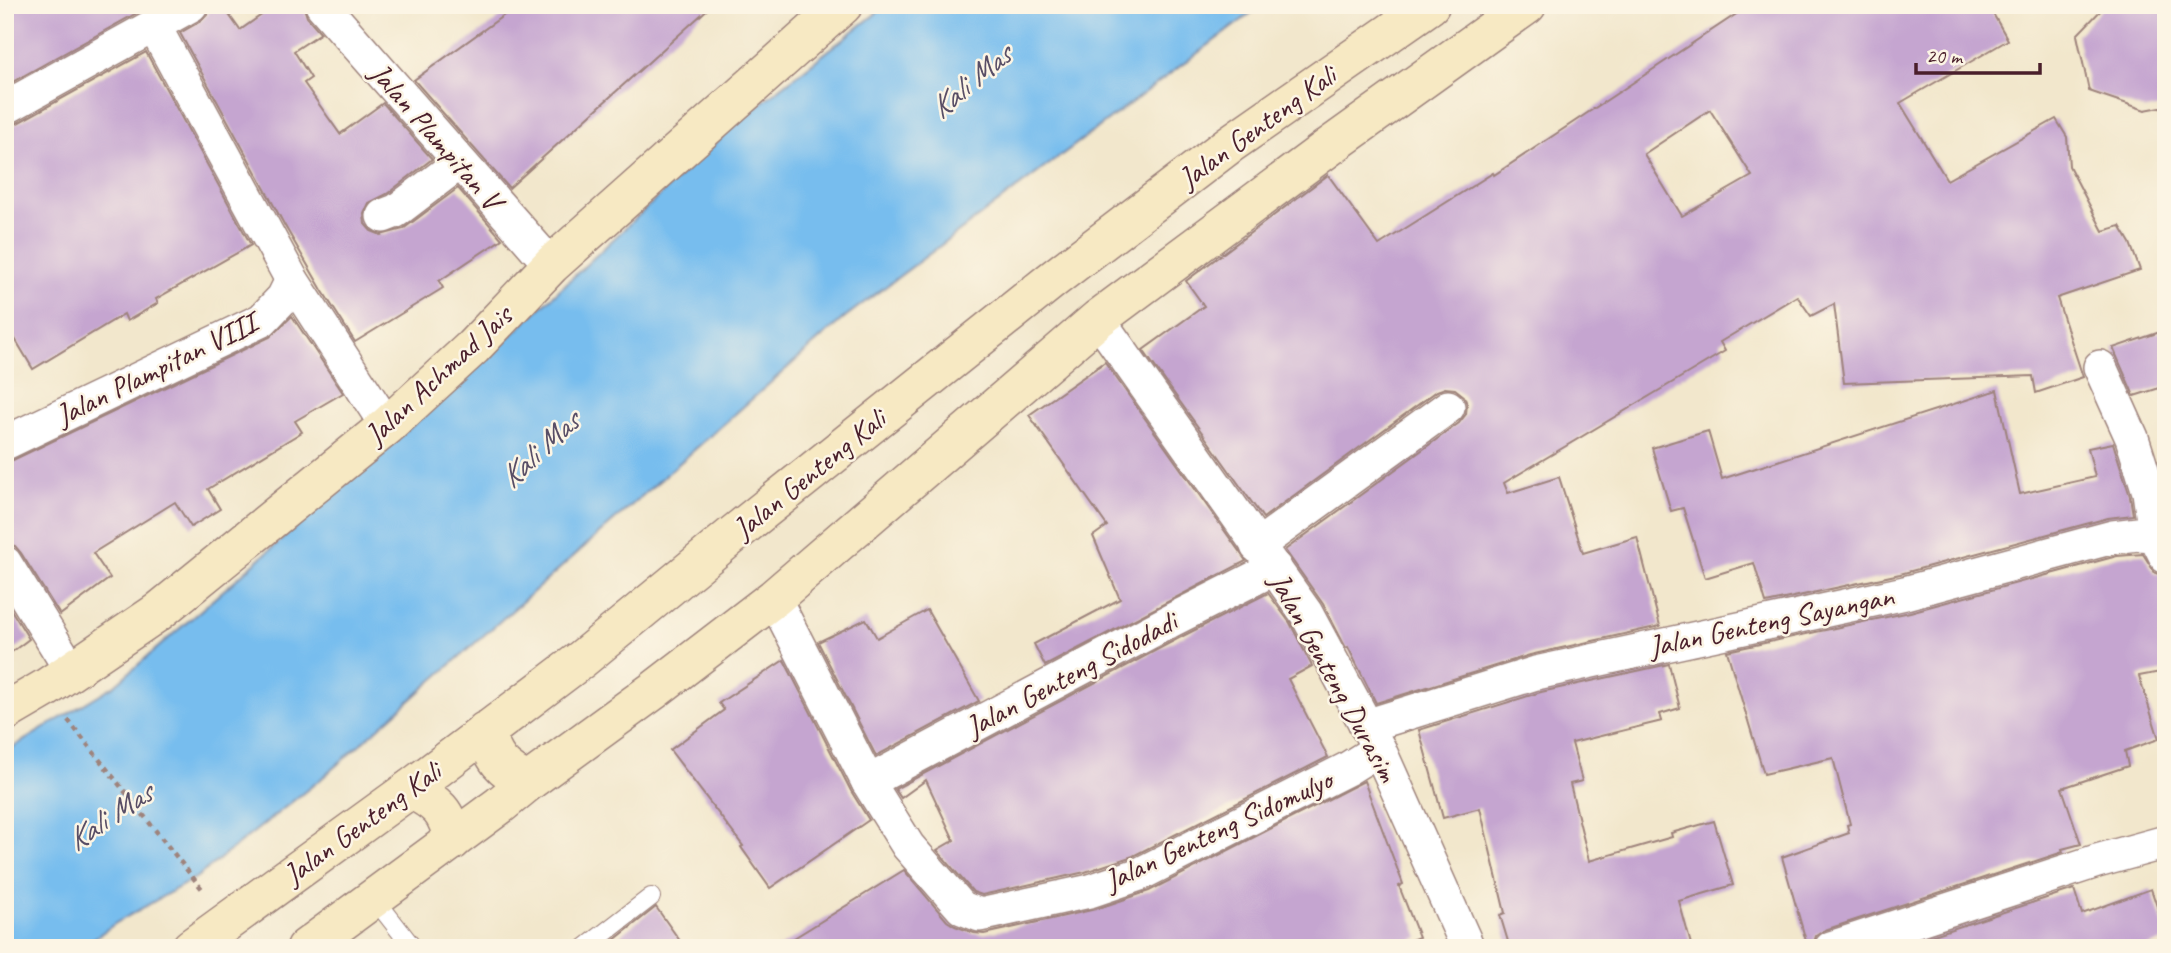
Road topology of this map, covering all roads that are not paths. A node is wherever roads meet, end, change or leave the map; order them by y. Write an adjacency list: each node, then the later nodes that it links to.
1 (191, 5): 6 (street)
2 (322, 5): 8 (street, Jalan Plampitan V)
3 (843, 5): 10 (main road, Jalan Achmad Jais)
4 (1430, 5): 23 (main road, Jalan Genteng Kali)
5 (1527, 5): 12 (main road, Jalan Genteng Kali)
6 (154, 26): 7 (street); 11 (street)
7 (5, 108)
8 (459, 163): 9 (street); 10 (street, Jalan Plampitan V)
9 (383, 216)
10 (551, 265): 15 (main road, Jalan Achmad Jais)
11 (292, 280): 15 (street); 16 (street, Jalan Plampitan VIII)
12 (1098, 319): 18 (street, Jalan Genteng Durasim); 20 (main road, Jalan Genteng Kali)
13 (2100, 367): 17 (street)
14 (1448, 407): 18 (street, Jalan Genteng Sidodadi)
15 (387, 426): 21 (main road, Jalan Achmad Jais)
16 (5, 443)
17 (2160, 546): 24 (street, Jalan Genteng Sayangan)
18 (1266, 557): 24 (street, Jalan Genteng Durasim); 26 (street, Jalan Genteng Sidodadi)
19 (5, 563): 21 (street)
20 (774, 598): 25 (main road, Jalan Genteng Kali); 26 (street, Jalan Genteng Sidomulyo)
21 (71, 670): 22 (main road, Jalan Achmad Jais)
22 (5, 712)
23 (485, 731): 25 (main road); 27 (main road, Jalan Genteng Kali)
24 (1372, 737): 26 (street, Jalan Genteng Sidomulyo); 32 (street, Jalan Genteng Durasim)
25 (528, 782): 28 (main road, Jalan Genteng Kali)
26 (868, 782)
27 (410, 789): 28 (main road); 33 (main road, Jalan Genteng Kali)
28 (452, 841): 31 (main road, Jalan Genteng Kali)
29 (2166, 842): 37 (street)
30 (650, 897): 36 (lane)
31 (374, 898): 34 (main road, Jalan Genteng Kali); 35 (lane)
32 (1465, 947)
33 (191, 948)
34 (306, 948)
35 (413, 948)
36 (585, 948)
37 (1831, 948)

